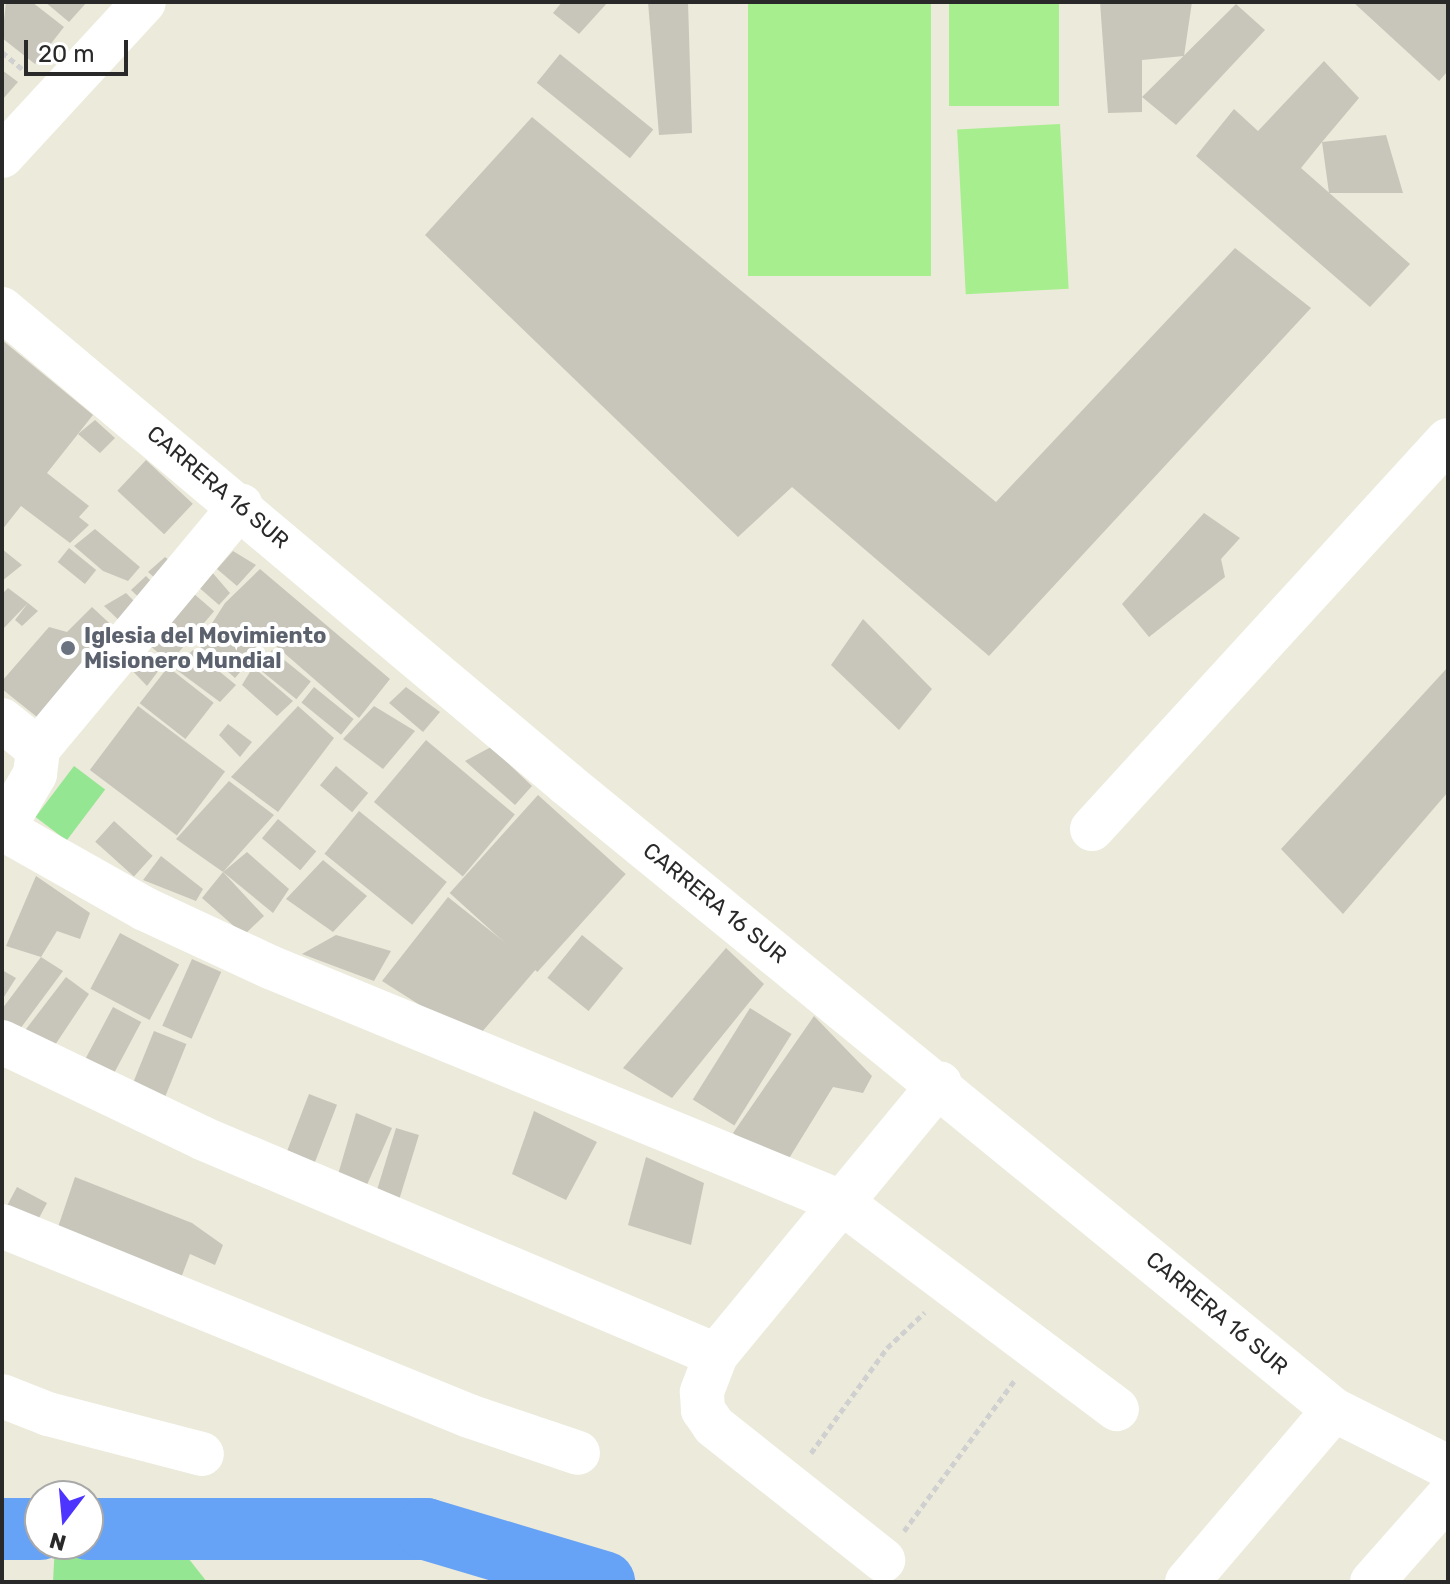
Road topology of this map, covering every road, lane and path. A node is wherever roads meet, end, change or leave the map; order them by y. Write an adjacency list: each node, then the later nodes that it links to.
1 (144, 2): 2 (street)
2 (2, 156)
3 (2, 309): 5 (street, CARRERA 16 SUR)
4 (1448, 440): 8 (street)
5 (241, 505): 7 (street); 11 (street, CARRERA 16 SUR)
6 (2, 720): 7 (street)
7 (38, 749): 9 (street)
8 (1092, 829)
9 (3, 830): 12 (street)
10 (2, 1042): 15 (street)
11 (940, 1083): 12 (street); 19 (street, CARRERA 16 SUR)
12 (841, 1202): 14 (street); 15 (street)
13 (2, 1226): 20 (street)
14 (952, 1285): 16 (street); 23 (path)
15 (716, 1355): 23 (street)
16 (1049, 1359): 18 (street); 25 (path)
17 (2, 1396): 21 (street)
18 (1117, 1409)
19 (1334, 1410): 22 (street, CARRERA 16 SUR); 26 (street)
20 (578, 1453)
21 (202, 1454)
22 (1448, 1467)
23 (789, 1484): 25 (street)
24 (1448, 1496): 27 (street)
25 (883, 1560)
26 (1187, 1582)
27 (1372, 1582)

